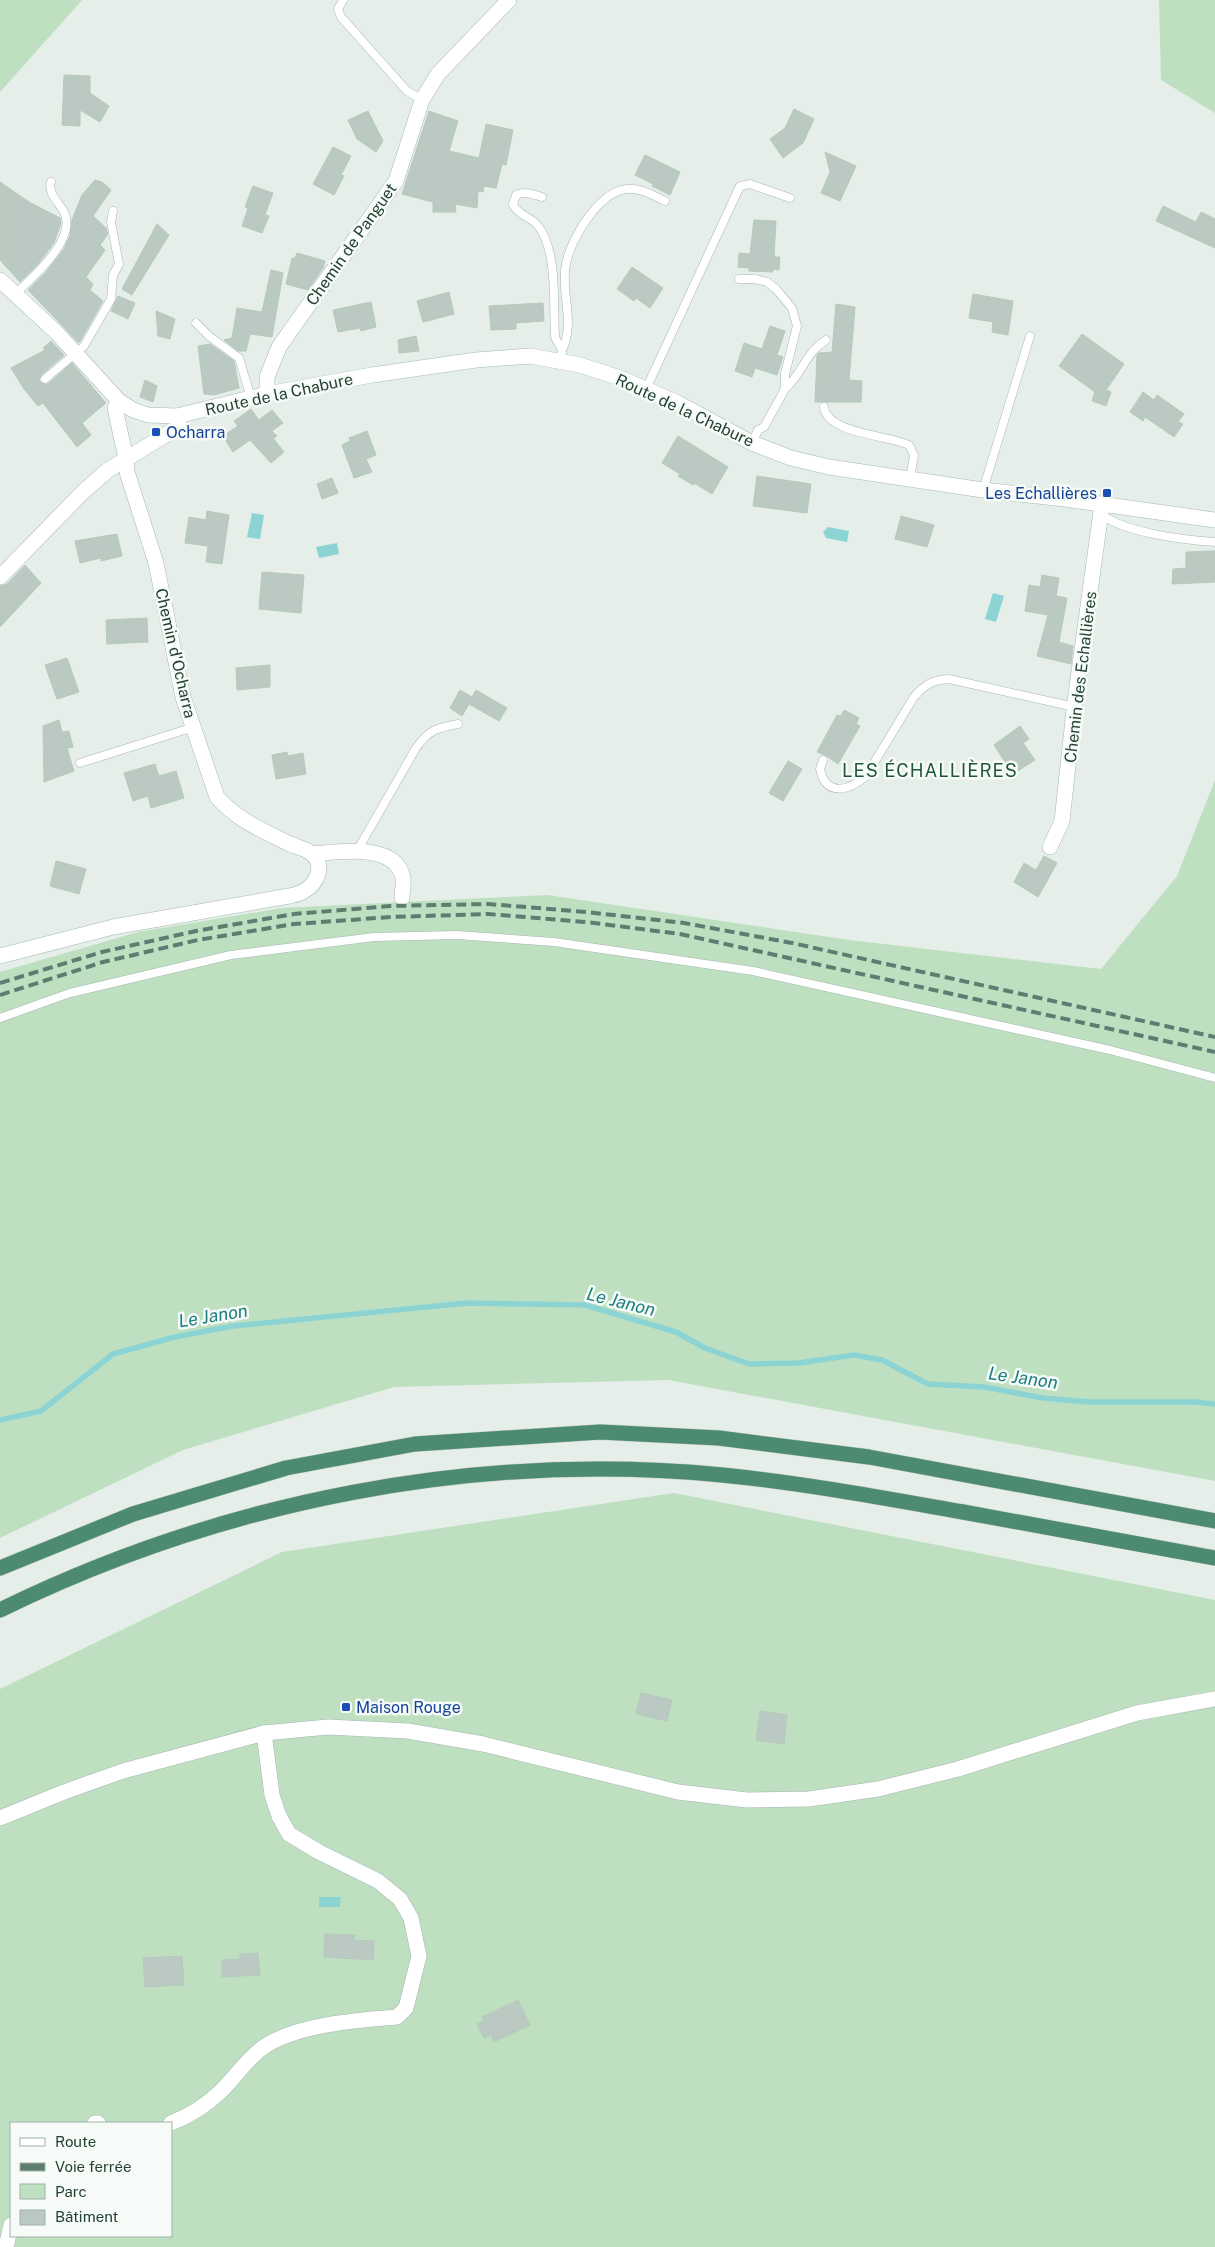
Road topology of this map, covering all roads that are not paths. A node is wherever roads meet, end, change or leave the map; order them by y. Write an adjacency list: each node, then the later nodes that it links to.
1 (343, 0): 3 (lane)
2 (509, 0): 3 (street, Chemin de Panguet)
3 (422, 100): 20 (street, Chemin de Panguet)
4 (51, 182): 11 (lane)
5 (542, 197): 16 (lane)
6 (790, 198): 18 (lane)
7 (665, 202): 16 (lane)
8 (113, 211): 15 (lane)
9 (739, 279): 19 (lane)
10 (0, 280): 11 (street, Route de la Chabure)
11 (15, 294): 15 (street, Route de la Chabure)
12 (196, 323): 21 (lane)
13 (1030, 336): 28 (lane)
14 (826, 340): 19 (lane)
15 (76, 354): 17 (lane); 22 (street, Route de la Chabure)
16 (561, 355): 18 (street, Route de la Chabure); 20 (street, Route de la Chabure)
17 (45, 379)
18 (646, 389): 25 (street, Route de la Chabure)
19 (785, 389): 25 (lane)
20 (268, 394): 21 (street, Route de la Chabure)
21 (251, 398): 24 (street, Route de la Chabure)
22 (119, 400): 24 (street, Route de la Chabure); 26 (street, Chemin d'Ocharra)
23 (824, 407): 27 (lane)
24 (177, 416): 26 (street)
25 (752, 443): 27 (street, Route de la Chabure)
26 (126, 459): 32 (street); 35 (street, Chemin d'Ocharra)
27 (910, 479): 28 (street, Route de la Chabure)
28 (984, 490): 29 (street, Route de la Chabure)
29 (1101, 509): 30 (street, Route de la Chabure); 31 (lane); 33 (street, Chemin des Echallières)
30 (1215, 520)
31 (1215, 542)
32 (0, 577)
33 (1074, 707): 36 (lane); 38 (street, Chemin des Echallières)
34 (458, 724): 39 (lane)
35 (194, 727): 37 (lane); 40 (street, Chemin d'Ocharra)
36 (823, 760)
37 (80, 763)
38 (1050, 847)
39 (357, 852): 40 (street, Chemin d'Ocharra); 41 (street, Chemin d'Ocharra)
40 (312, 854): 42 (street)
41 (402, 898)
42 (0, 956)
43 (0, 1018): 44 (lane)
44 (1215, 1078)
45 (1215, 1520): 47 (highway)
46 (1215, 1558): 48 (highway)
47 (0, 1568)
48 (0, 1610)
49 (1215, 1699): 50 (street)
50 (264, 1733): 51 (street); 52 (street)
51 (0, 1818)
52 (172, 2123)
53 (10, 2229): 54 (street)
54 (6, 2247)

